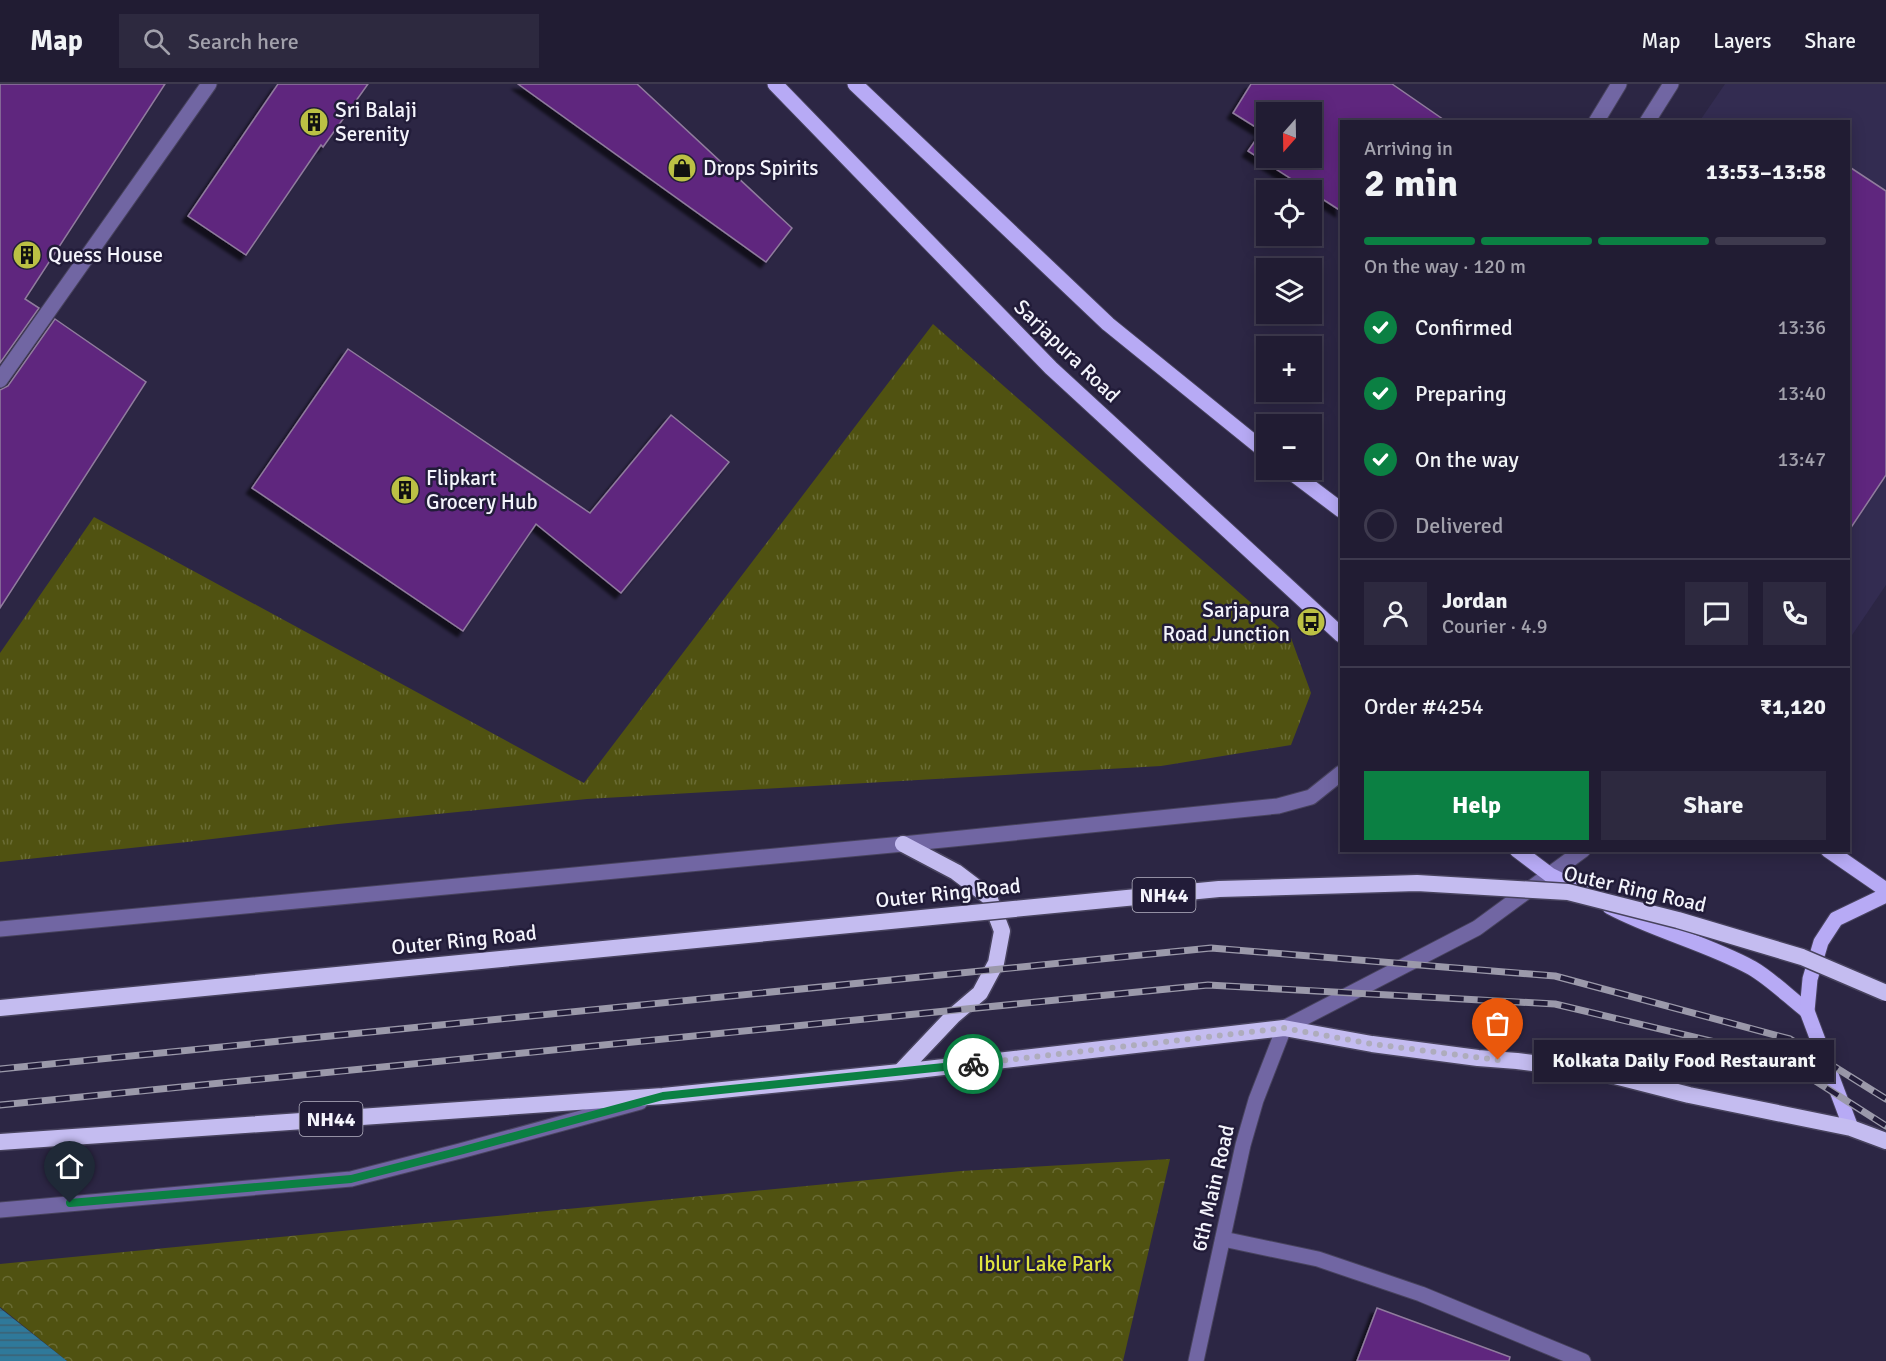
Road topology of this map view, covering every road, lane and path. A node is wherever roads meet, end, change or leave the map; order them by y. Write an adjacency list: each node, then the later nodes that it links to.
1 (208, 84): 8 (street)
2 (775, 84): 12 (main road, Sarjapura Road)
3 (855, 84): 9 (main road)
4 (1619, 84): 6 (street)
5 (1671, 84): 7 (street)
6 (1597, 120)
7 (1648, 120)
8 (0, 381)
9 (1256, 444)
10 (1301, 480): 11 (main road)
11 (1340, 509)
12 (1340, 635)
13 (1340, 774): 14 (street)
14 (903, 844): 21 (street); 26 (highway)
15 (1520, 852): 18 (main road)
16 (1580, 852): 18 (street)
17 (1831, 852): 19 (main road)
18 (1550, 874): 24 (main road); 25 (street)
19 (1886, 890)
20 (1886, 896): 24 (main road)
21 (0, 929)
22 (1886, 993): 23 (highway, Outer Ring Road / NH44, bridge)
23 (0, 1008)
24 (1807, 1011): 28 (main road)
25 (1284, 1028): 26 (highway, NH44); 28 (highway, NH44); 32 (street, 6th Main Road)
26 (900, 1072): 27 (highway, NH44)
27 (663, 1096): 30 (highway, NH44); 31 (street)
28 (1851, 1128): 29 (highway, NH44)
29 (1886, 1141)
30 (0, 1142)
31 (0, 1210)
32 (1223, 1239): 33 (street, 6th Main Road); 34 (street)
33 (1196, 1361)
34 (1583, 1361)

